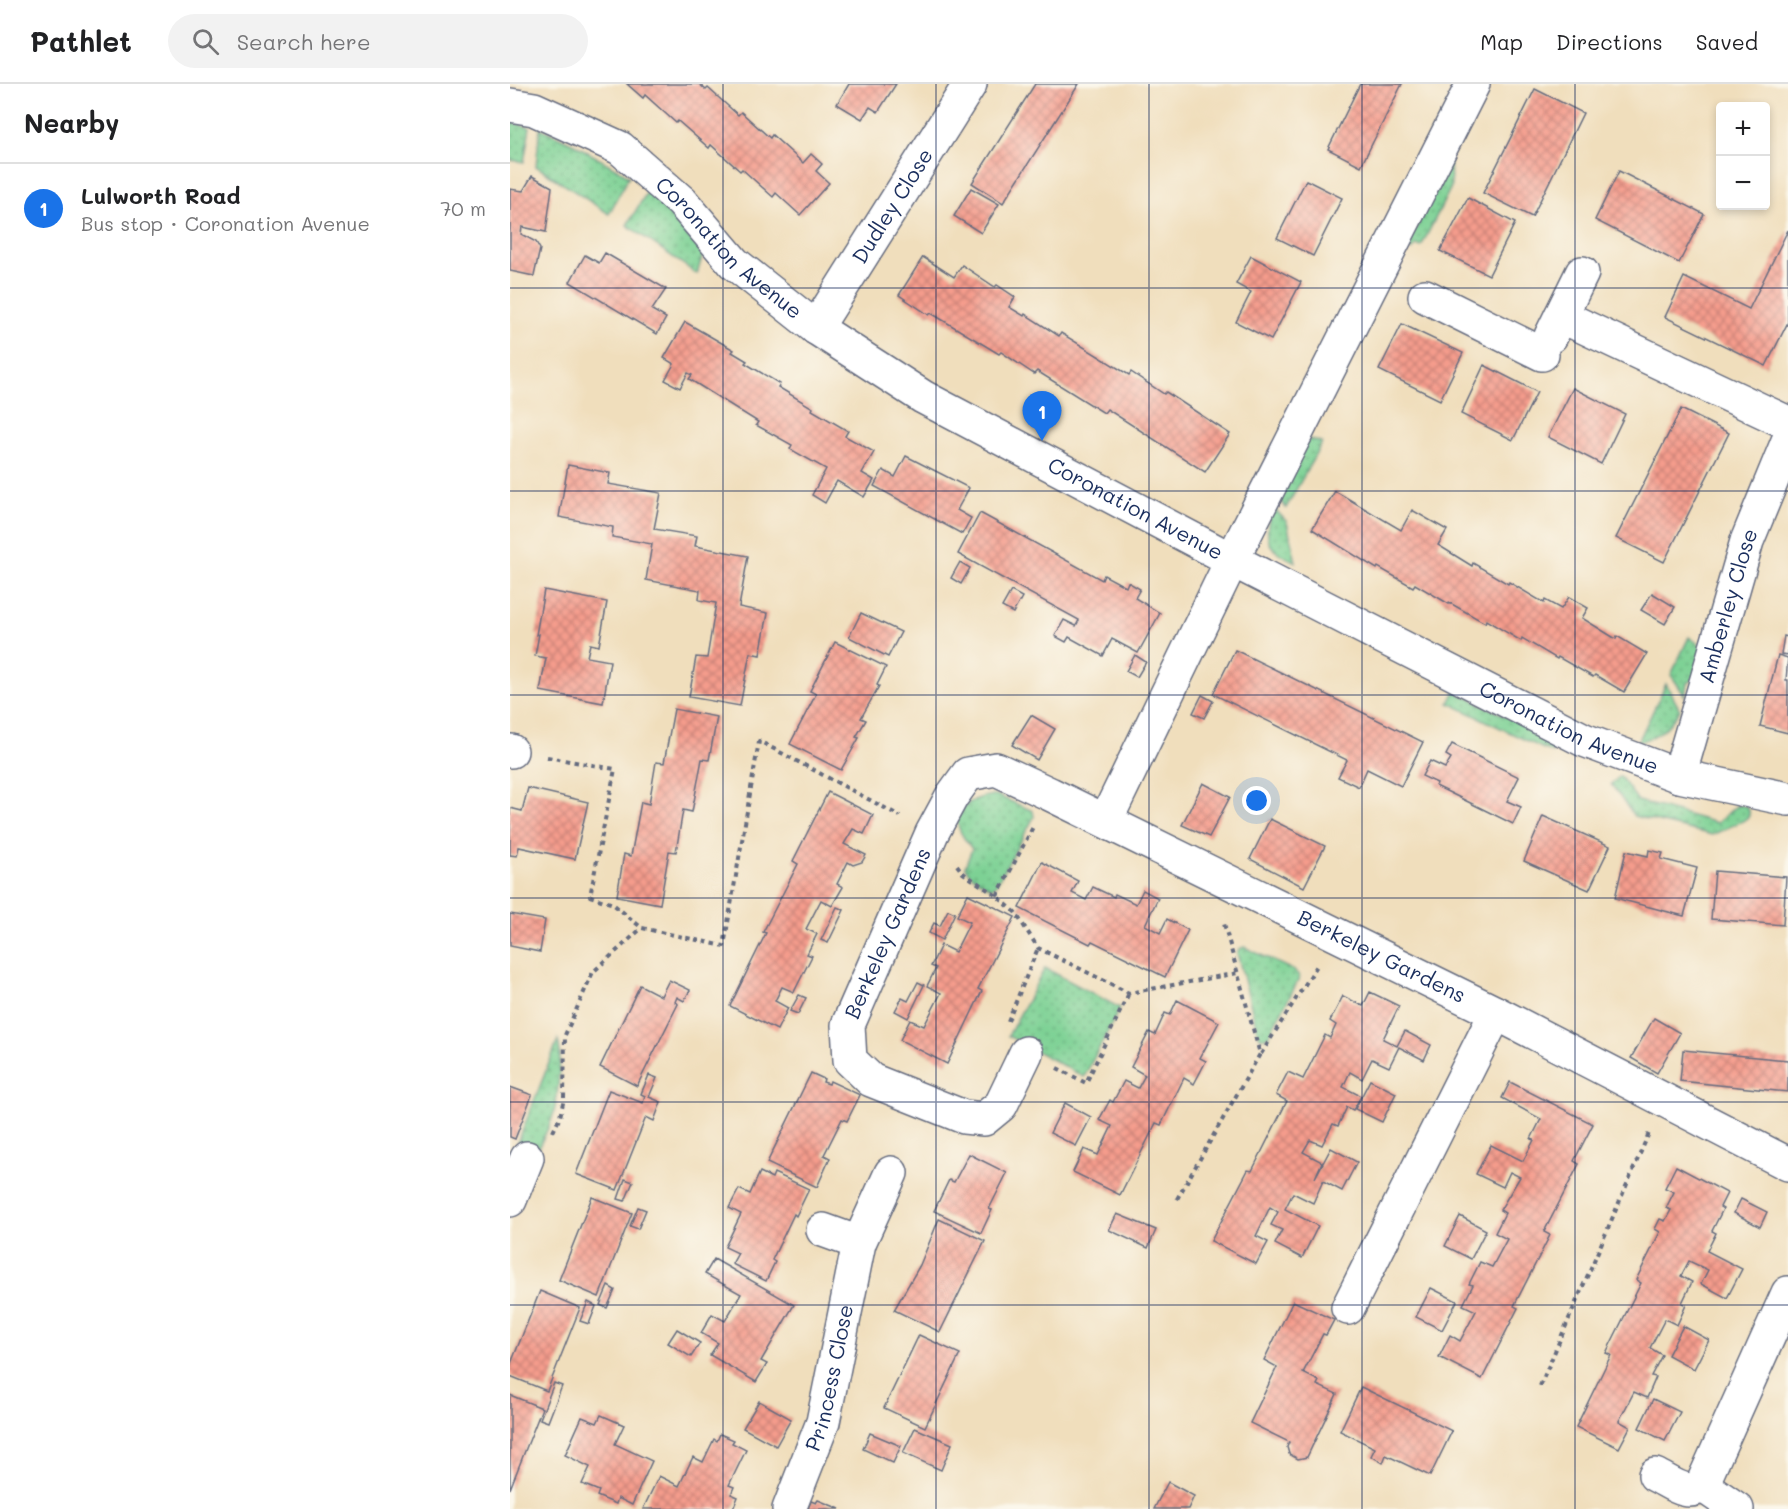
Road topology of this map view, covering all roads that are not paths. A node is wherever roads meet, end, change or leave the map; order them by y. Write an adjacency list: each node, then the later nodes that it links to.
1 (970, 84): 7 (street, Dudley Close)
2 (1473, 84): 10 (street)
3 (510, 105): 7 (street, Coronation Avenue)
4 (1582, 273): 6 (street)
5 (1425, 296): 6 (street)
6 (1561, 316): 8 (street)
7 (816, 328): 10 (street, Coronation Avenue)
8 (1788, 423)
9 (1788, 441): 11 (street, Amberley Close)
10 (1232, 560): 11 (street, Coronation Avenue); 13 (street)
11 (1679, 776): 12 (street, Coronation Avenue)
12 (1788, 799)
13 (1106, 820): 14 (street, Berkeley Gardens); 15 (street, Berkeley Gardens)
14 (1496, 1013): 17 (street, Berkeley Gardens); 23 (street)
15 (1026, 1053)
16 (527, 1158): 19 (street)
17 (1788, 1164)
18 (891, 1173): 21 (street, Princess Close)
19 (510, 1200)
20 (823, 1230): 21 (street)
21 (859, 1243): 26 (street, Princess Close)
22 (1788, 1293): 25 (street)
23 (1348, 1308)
24 (1655, 1475): 25 (street)
25 (1702, 1485): 27 (street)
26 (789, 1509)
27 (1737, 1509)

